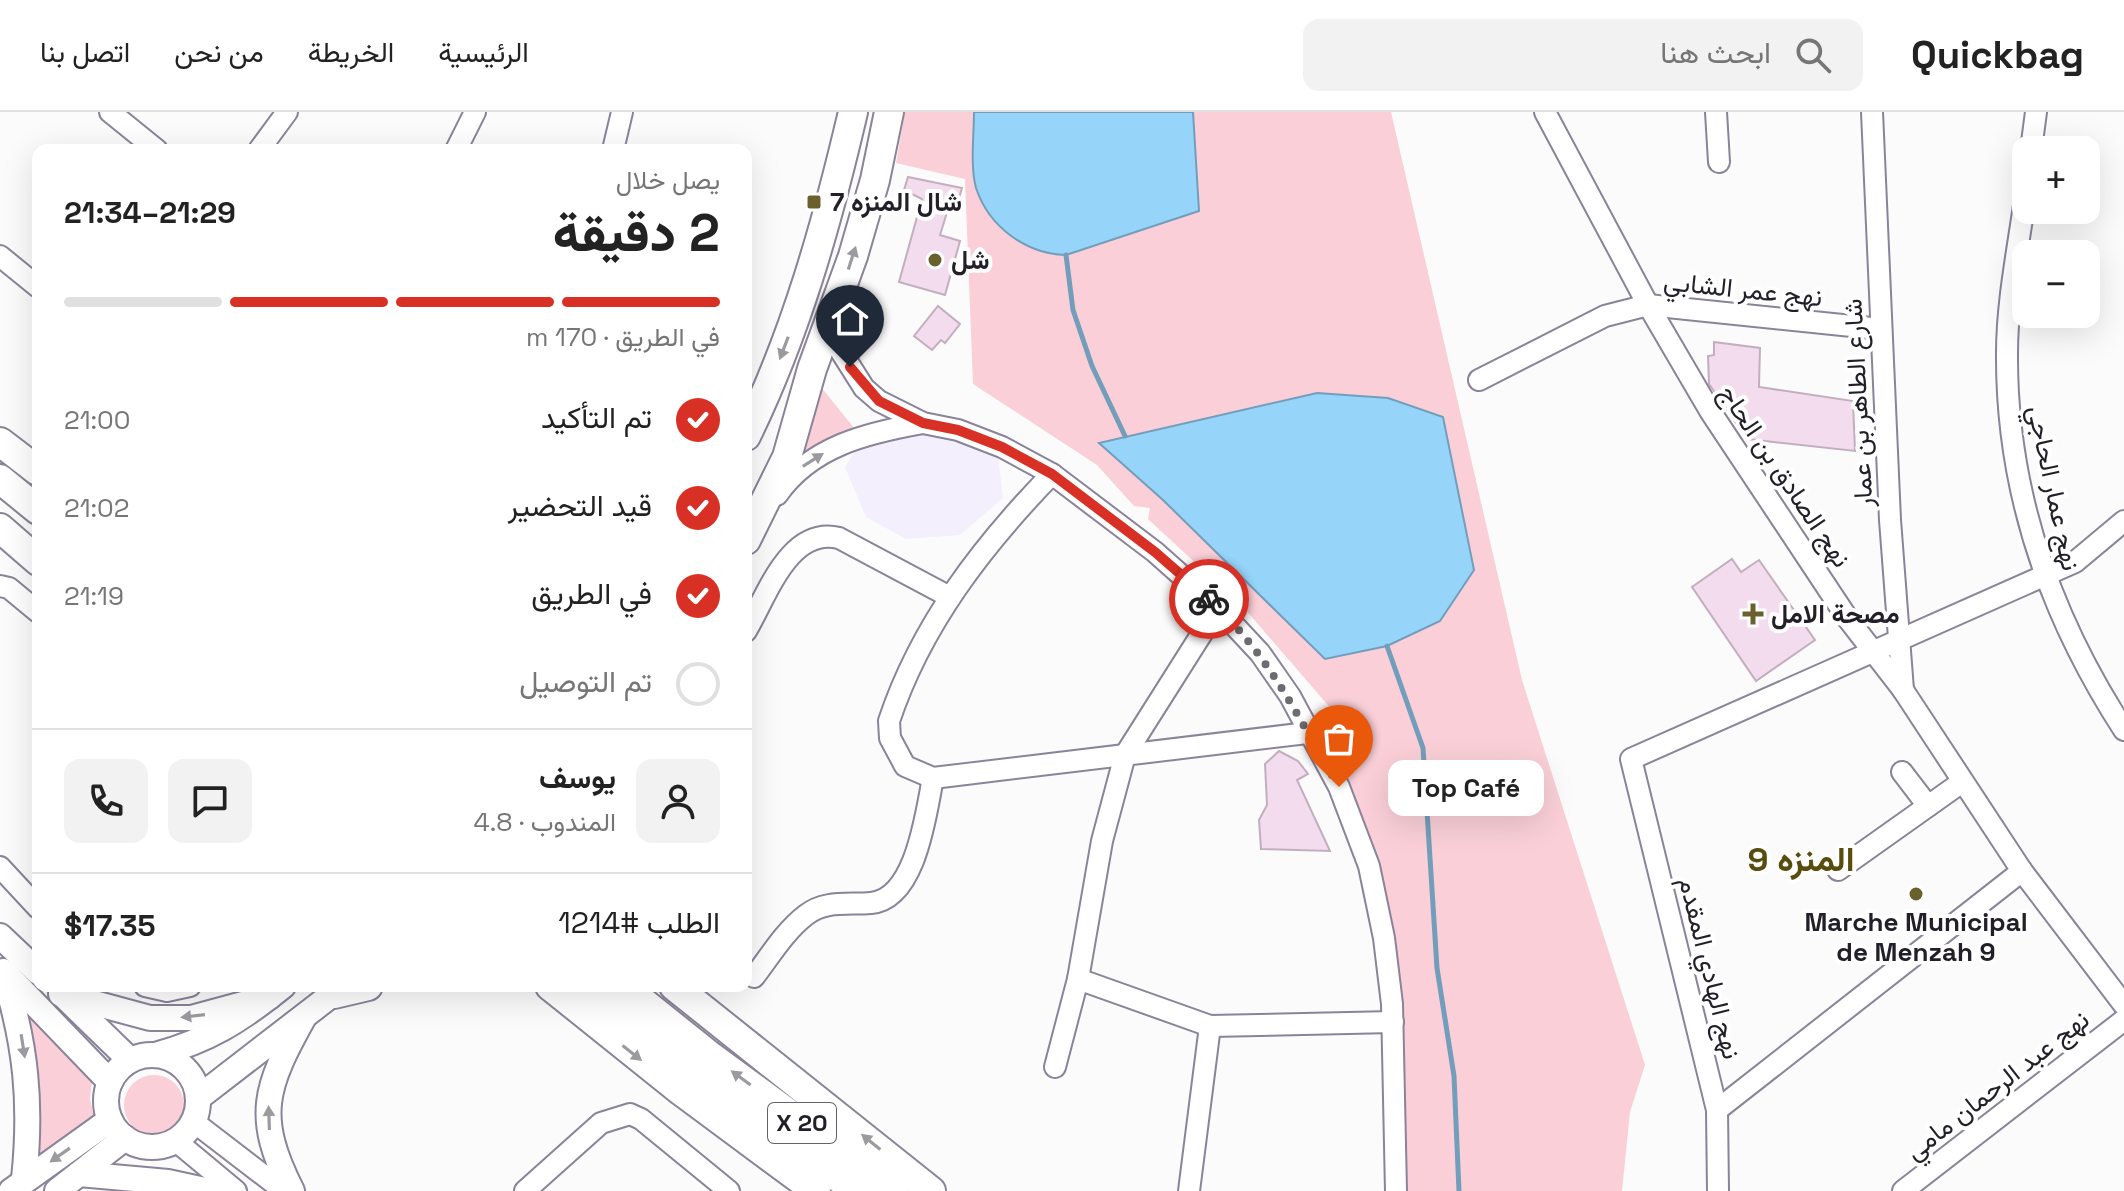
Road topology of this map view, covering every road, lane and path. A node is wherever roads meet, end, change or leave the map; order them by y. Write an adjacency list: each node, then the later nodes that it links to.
1 (110, 112): 12 (street)
2 (287, 112): 13 (street)
3 (475, 112): 14 (street)
4 (622, 112): 15 (street)
5 (853, 112): 25 (highway, one-way to 25)
6 (889, 112): 22 (highway, one-way to 6)
7 (1545, 112): 20 (street, نهج الصادق بن الحاج)
8 (1716, 112): 16 (street)
9 (1872, 112): 21 (street, شارع الطاهر بن عمار)
10 (2036, 112): 11 (street)
11 (2033, 136)
12 (150, 144)
13 (263, 144)
14 (459, 144)
15 (614, 144)
16 (1719, 162)
17 (2022, 224): 39 (street, نهج عمار الحاجي)
18 (0, 256): 19 (street)
19 (32, 282)
20 (1648, 305): 21 (street, نهج عمر الشابي); 24 (street); 46 (street, نهج الصادق بن الحاج)
21 (1881, 329): 45 (street, شارع الطاهر بن عمار)
22 (828, 331): 23 (highway); 26 (street)
23 (812, 369): 31 (highway); 35 (highway)
24 (1479, 380)
25 (752, 421)
26 (923, 423): 29 (street); 36 (street, one-way to 26)
27 (0, 442): 28 (highway)
28 (32, 466)
29 (1052, 474): 41 (street); 43 (street)
30 (0, 479): 32 (highway)
31 (752, 484)
32 (32, 505)
33 (2124, 521): 39 (street)
34 (1, 522): 37 (highway); 38 (highway)
35 (752, 529)
36 (752, 533)
37 (32, 536)
38 (32, 556)
39 (2043, 573): 45 (street); 48 (street, نهج عمار الحاجي)
40 (0, 586): 42 (street)
41 (948, 596): 44 (street); 52 (street)
42 (32, 607)
43 (1218, 608): 49 (street); 50 (street)
44 (752, 621)
45 (1897, 639): 46 (street); 47 (street, شارع الطاهر بن عمار)
46 (1872, 651): 47 (street, نهج الصادق بن الحاج); 87 (street, نهج الهادي المقدم)
47 (1903, 690): 53 (street, نهج الصادق بن الحاج)
48 (2124, 730)
49 (1307, 733): 50 (street); 78 (street)
50 (1125, 755): 52 (street); 63 (street)
51 (1902, 772): 54 (street)
52 (933, 778): 62 (street)
53 (1962, 782): 54 (street); 57 (street, نهج الصادق بن الحاج)
54 (1928, 806): 56 (street)
55 (0, 867): 58 (street)
56 (1838, 870)
57 (2022, 871): 74 (street, نهج الصادق بن الحاج); 87 (street)
58 (32, 902)
59 (0, 936): 60 (main road)
60 (32, 966)
61 (2, 969): 85 (main road); 92 (main road, one-way to 92)
62 (754, 977)
63 (1078, 979): 80 (street); 84 (street)
64 (59, 992): 82 (main road)
65 (64, 992): 66 (main road, one-way to 65)
66 (276, 992): 81 (main road)
67 (336, 992): 76 (main road)
68 (542, 992): 75 (highway)
69 (557, 992): 75 (highway)
70 (592, 992): 83 (highway, X 20)
71 (629, 992): 83 (highway, X 20)
72 (682, 992): 79 (highway)
73 (688, 992): 79 (highway)
74 (2124, 1005)
75 (585, 1015): 100 (highway, one-way to 100)
76 (304, 1017): 86 (main road); 97 (main road, one-way to 76)
77 (2124, 1020): 107 (street, نهج عبد الرحمان مامي)
78 (1393, 1022): 80 (street); 105 (street)
79 (723, 1024): 103 (highway, one-way to 79)
80 (1210, 1026): 104 (street)
81 (155, 1055): 82 (main road); 86 (main road)
82 (130, 1060): 85 (main road)
83 (702, 1066): 101 (highway, X 20); 102 (highway, X 20, one-way to 83)
84 (1055, 1067)
85 (110, 1082): 89 (main road)
86 (198, 1098): 88 (main road)
87 (1717, 1110): 106 (street, نهج الهادي المقدم)
88 (194, 1122): 90 (main road); 96 (street)
89 (117, 1129): 90 (main road); 91 (main road); 92 (main road, one-way to 92)
90 (176, 1141): 95 (street)
91 (79, 1174): 93 (main road); 94 (main road)
92 (18, 1185)
93 (57, 1191)
94 (209, 1191)
95 (236, 1191)
96 (284, 1191)
97 (292, 1191)
98 (525, 1191): 99 (street)
99 (729, 1191)
100 (816, 1191)
101 (857, 1191)
102 (894, 1191)
103 (931, 1191)
104 (1189, 1191)
105 (1396, 1191)
106 (1718, 1191)
107 (1903, 1191)

